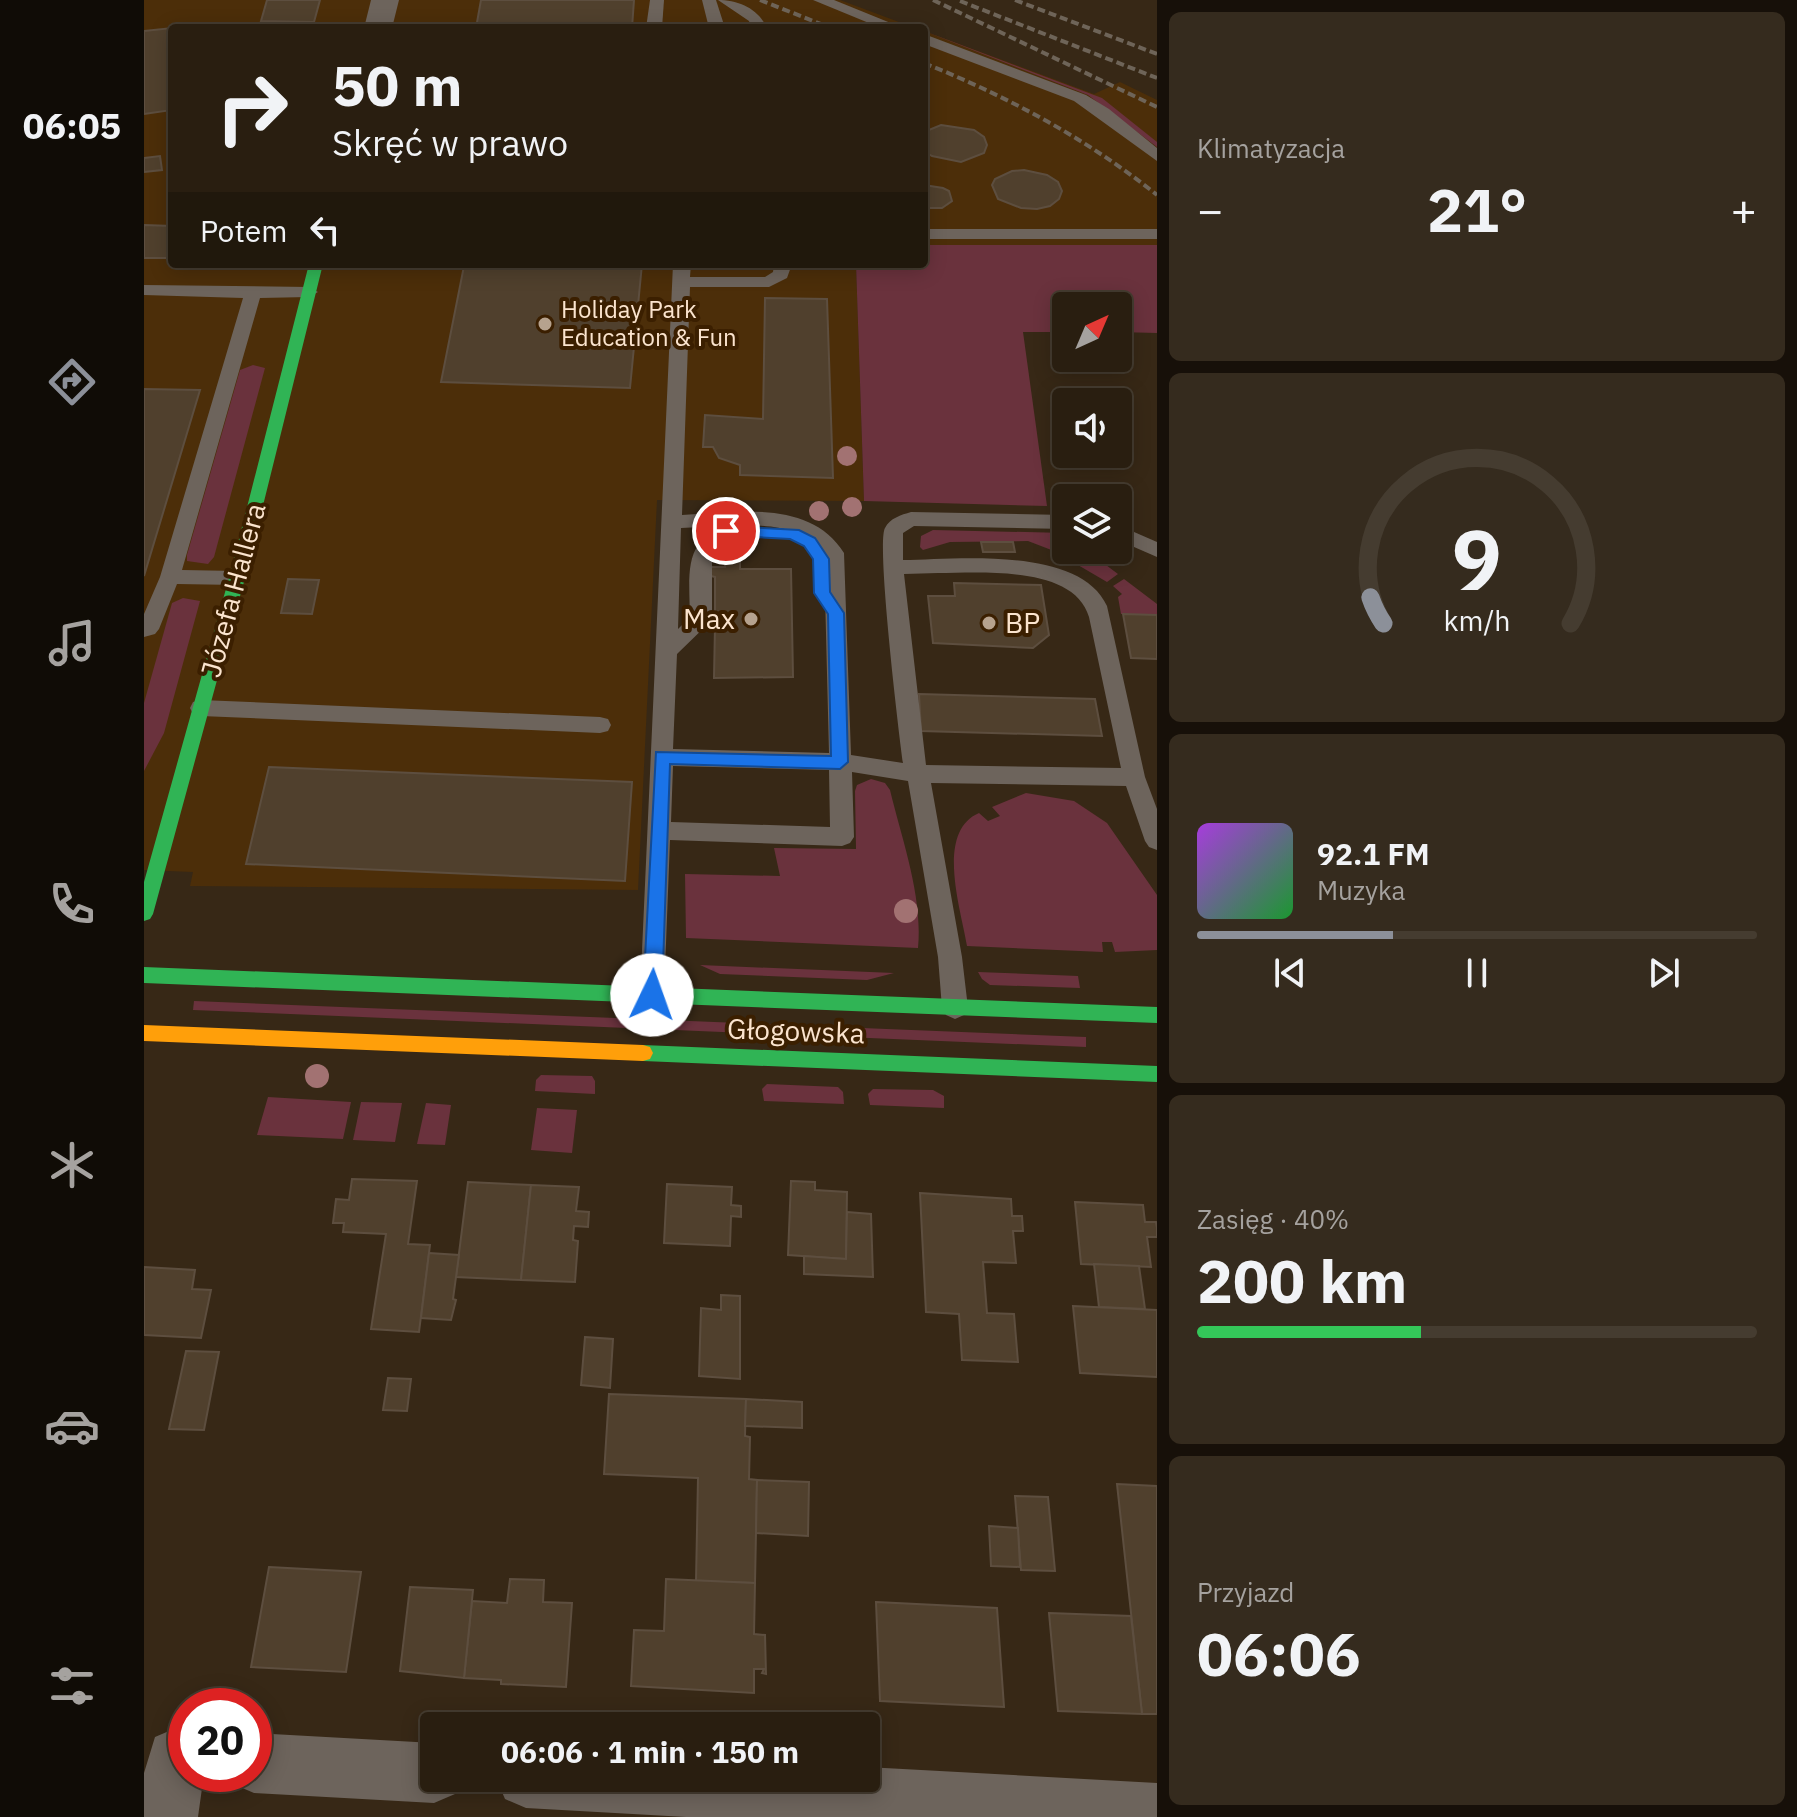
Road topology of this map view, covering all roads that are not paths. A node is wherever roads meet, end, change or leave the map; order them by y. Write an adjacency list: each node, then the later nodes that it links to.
1 (385, 0): 6 (street)
2 (657, 0): 7 (lane)
3 (709, 0): 8 (lane)
4 (725, 0): 9 (lane)
5 (820, 0): 10 (lane)
6 (379, 24)
7 (654, 24)
8 (716, 24)
9 (757, 24)
10 (884, 24)
11 (928, 41): 12 (lane)
12 (1157, 156)
13 (928, 234): 14 (lane)
14 (1157, 234)
15 (315, 268): 19 (main road, Józefa Hallera)
16 (782, 268): 17 (lane)
17 (681, 273): 21 (lane)
18 (144, 290): 20 (lane)
19 (309, 292): 20 (lane); 27 (main road, Józefa Hallera)
20 (253, 293): 26 (lane)
21 (671, 522): 28 (lane); 30 (lane)
22 (1052, 522): 25 (lane)
23 (1132, 538): 24 (lane)
24 (1157, 550)
25 (893, 567): 35 (lane); 36 (lane)
26 (170, 577): 27 (lane); 29 (lane)
27 (237, 578): 31 (main road, Józefa Hallera)
28 (836, 613): 30 (lane); 34 (lane)
29 (144, 629)
30 (666, 651): 33 (lane)
31 (201, 708): 32 (lane); 39 (main road, Józefa Hallera)
32 (600, 725)
33 (662, 757): 34 (lane); 37 (lane)
34 (840, 762): 35 (lane); 37 (lane)
35 (917, 774): 36 (lane); 42 (lane)
36 (1134, 777): 38 (lane)
37 (658, 831): 41 (lane)
38 (1157, 841)
39 (144, 914)
40 (144, 975): 41 (main road, Głogowska)
41 (652, 995): 42 (main road, Głogowska)
42 (955, 1008): 43 (main road, Głogowska)
43 (1157, 1015)
44 (144, 1033): 45 (main road, Głogowska)
45 (1157, 1074)
46 (272, 1764): 47 (street)
47 (420, 1772)
48 (168, 1792): 51 (street)
49 (778, 1792): 50 (street)
50 (1157, 1813)
51 (168, 1817)

